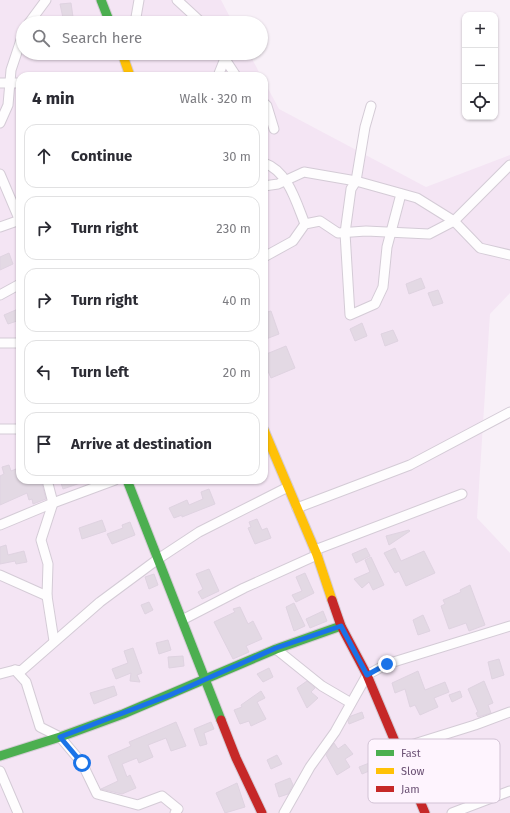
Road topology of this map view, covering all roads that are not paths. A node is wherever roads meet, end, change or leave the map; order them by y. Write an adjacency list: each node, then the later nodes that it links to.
1 (46, 0): 5 (street)
2 (101, 0): 6 (street)
3 (139, 0): 7 (street)
4 (177, 0): 8 (street)
5 (34, 16)
6 (107, 16)
7 (136, 16)
8 (194, 16)
9 (16, 55): 18 (street)
10 (124, 60): 14 (street)
11 (130, 60): 15 (street)
12 (223, 60): 16 (street)
13 (227, 60): 17 (street)
14 (129, 72)
15 (129, 72)
16 (219, 72)
17 (234, 72)
18 (5, 83): 19 (street); 22 (street)
19 (16, 83)
20 (372, 106): 28 (street)
21 (268, 109): 23 (street)
22 (0, 123)
23 (274, 129)
24 (268, 164): 27 (street)
25 (510, 165): 33 (street)
26 (0, 174): 31 (street)
27 (286, 180): 28 (street); 29 (street); 34 (street)
28 (356, 181): 30 (street); 37 (street)
29 (268, 185)
30 (401, 194): 33 (street); 36 (street)
31 (16, 211)
32 (16, 221): 35 (street)
33 (454, 221): 36 (street); 39 (street)
34 (305, 224): 37 (street); 38 (street)
35 (0, 227)
36 (391, 231): 37 (street); 37 (street)
37 (346, 233)
38 (268, 255)
39 (510, 255)
40 (16, 286): 41 (street)
41 (0, 295)
42 (0, 343): 43 (street)
43 (16, 343)
44 (510, 412): 54 (street)
45 (0, 429): 46 (street)
46 (16, 429)
47 (268, 440): 51 (street)
48 (47, 484): 53 (street)
49 (104, 484): 53 (street)
50 (129, 484): 57 (street)
51 (288, 487): 54 (street); 57 (street)
52 (462, 494): 56 (street)
53 (53, 503): 55 (street); 59 (street)
54 (297, 508): 56 (street)
55 (0, 525)
56 (316, 552): 60 (street); 61 (street)
57 (158, 559): 60 (street); 63 (street)
58 (0, 575): 59 (street)
59 (47, 596): 63 (street)
60 (182, 620): 68 (street)
61 (341, 626): 64 (street); 67 (street)
62 (510, 626): 67 (street)
63 (54, 641): 65 (street)
64 (276, 648): 68 (street); 69 (street)
65 (15, 670): 66 (street); 71 (street)
66 (0, 674)
67 (367, 675): 69 (street); 72 (street)
68 (206, 680): 71 (street); 82 (street)
69 (351, 703): 83 (street)
70 (510, 712): 73 (street)
71 (60, 737): 74 (street); 81 (street)
72 (394, 739)
73 (428, 739)
74 (0, 756)
75 (0, 771): 80 (street)
76 (510, 790): 77 (street)
77 (500, 794)
78 (421, 803): 84 (street)
79 (477, 803): 85 (street)
80 (18, 813)
81 (175, 813)
82 (262, 813)
83 (284, 813)
84 (425, 813)
85 (452, 813)

